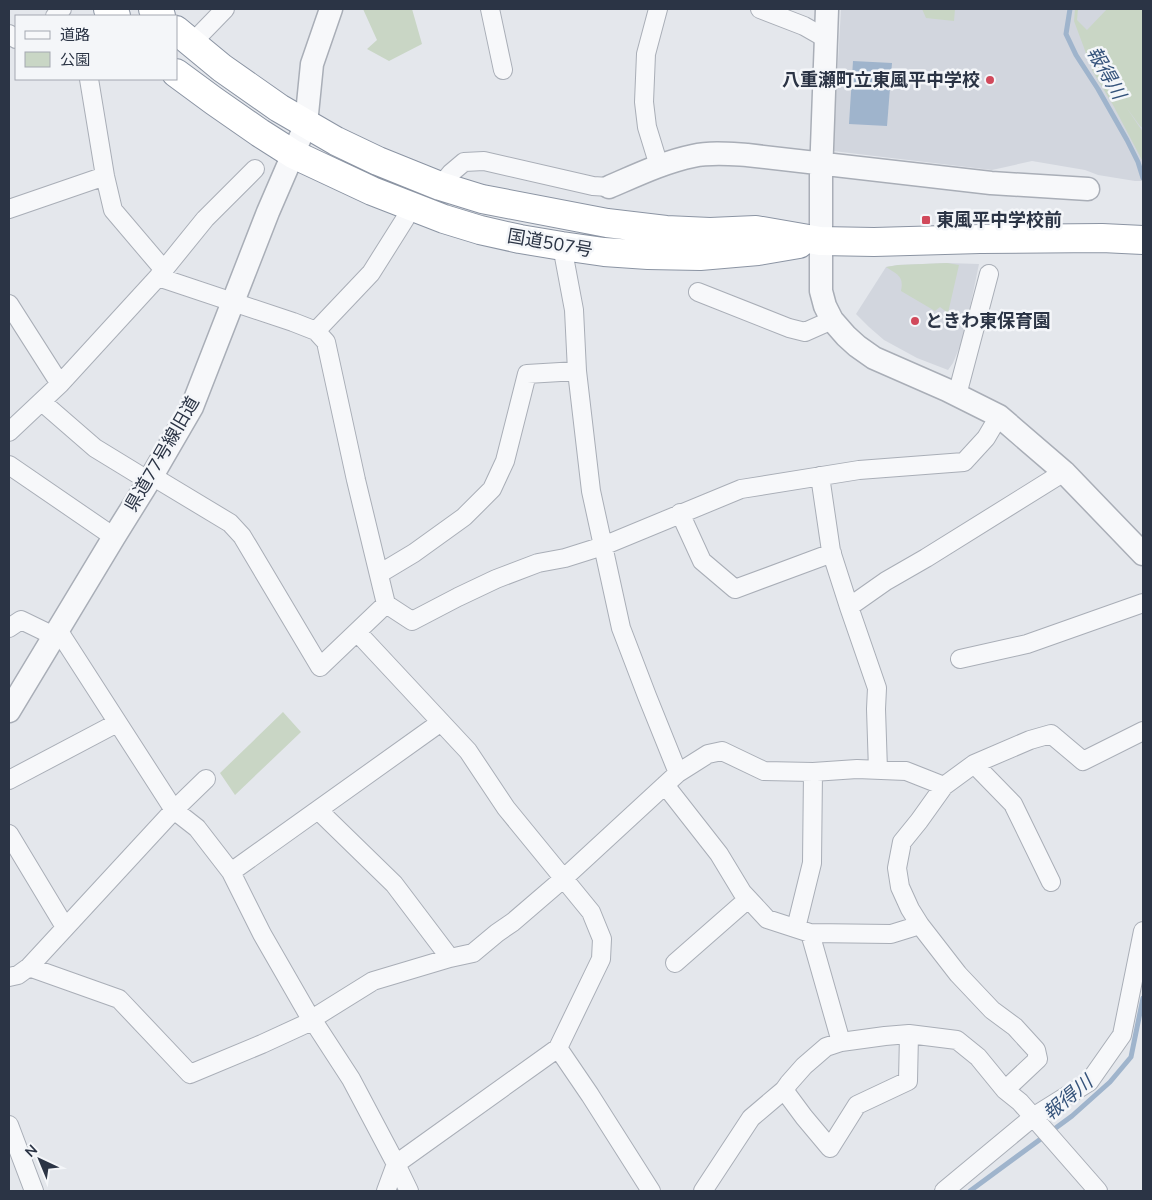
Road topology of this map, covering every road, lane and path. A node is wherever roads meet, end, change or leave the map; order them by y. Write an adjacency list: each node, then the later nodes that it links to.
1 (225, 9): 7 (street)
2 (331, 9): 12 (street, 県道77号線旧道)
3 (490, 9): 9 (street)
4 (658, 9): 15 (street)
5 (760, 9): 8 (street)
6 (826, 9): 8 (street)
7 (184, 37): 12 (highway, 国道507号)
8 (825, 38): 14 (street)
9 (503, 70)
10 (178, 74): 13 (highway, 国道507号)
11 (89, 80): 17 (street)
12 (306, 124): 13 (street, 県道77号線旧道); 18 (highway, 国道507号)
13 (293, 154): 21 (highway, 国道507号); 29 (street, 県道77号線旧道)
14 (822, 163): 15 (street); 20 (street); 24 (street)
15 (659, 166): 19 (street)
16 (255, 169): 26 (street)
17 (105, 176): 22 (street); 26 (street)
18 (440, 186): 19 (street); 24 (highway, 国道507号)
19 (610, 187)
20 (1088, 189)
21 (411, 206): 25 (highway, 国道507号); 32 (street)
22 (9, 209)
23 (1142, 240): 24 (highway, 国道507号)
24 (820, 241): 25 (highway, 国道507号); 31 (street)
25 (562, 246): 33 (street)
26 (161, 274): 29 (street); 34 (street)
27 (989, 274): 35 (street)
28 (698, 292): 31 (street)
29 (233, 302): 32 (street); 42 (street, 県道77号線旧道)
30 (9, 304): 34 (street)
31 (832, 320): 35 (street)
32 (316, 331): 48 (street)
33 (577, 371): 45 (street); 48 (street)
34 (60, 384): 36 (street)
35 (957, 395): 37 (street)
36 (42, 402): 38 (street); 42 (street)
37 (999, 416): 40 (street); 41 (street)
38 (9, 432)
39 (9, 465): 44 (street)
40 (1064, 472): 47 (street); 51 (street)
41 (820, 476): 43 (street); 46 (street)
42 (150, 479): 44 (street, 県道77号線旧道); 53 (street)
43 (680, 513): 45 (street); 46 (street)
44 (114, 537): 54 (street, 県道77号線旧道)
45 (603, 546): 50 (street); 62 (street)
46 (832, 553): 51 (street)
47 (1143, 554)
48 (379, 574): 50 (street)
49 (1143, 603): 55 (street)
50 (386, 604): 53 (street)
51 (849, 607): 61 (street)
52 (9, 628): 54 (street)
53 (357, 632): 58 (street)
54 (56, 633): 56 (street, 県道77号線旧道); 57 (street)
55 (960, 659)
56 (9, 711)
57 (117, 722): 65 (street); 68 (street)
58 (441, 722): 69 (street); 72 (street)
59 (1143, 731): 60 (street)
60 (974, 764): 67 (street); 73 (street)
61 (878, 770): 63 (street); 67 (street)
62 (678, 772): 63 (street); 66 (street)
63 (813, 772): 77 (street)
64 (206, 779): 68 (street)
65 (9, 780)
66 (665, 784): 72 (street); 74 (street)
67 (944, 786): 75 (street)
68 (174, 810): 71 (street); 76 (street)
69 (318, 810): 71 (street); 79 (street)
70 (9, 834): 76 (street)
71 (231, 872): 81 (street)
72 (563, 879): 79 (street); 85 (street)
73 (1051, 882)
74 (748, 899): 77 (street); 80 (street)
75 (920, 925): 77 (street); 87 (street)
76 (65, 927): 81 (street)
77 (803, 930): 84 (street)
78 (1143, 931): 88 (street)
79 (450, 958): 90 (street)
80 (675, 963)
81 (29, 966): 82 (street)
82 (9, 976)
83 (909, 1034): 84 (street); 86 (street); 87 (street)
84 (841, 1042): 86 (street)
85 (558, 1048): 90 (street); 94 (street)
86 (784, 1090): 95 (street)
87 (1005, 1090): 88 (street)
88 (1033, 1117): 96 (street); 97 (street)
89 (9, 1125): 91 (street)
90 (396, 1164): 92 (street); 93 (street)
91 (34, 1191)
92 (386, 1191)
93 (408, 1191)
94 (651, 1191)
95 (703, 1191)
96 (944, 1191)
97 (1098, 1191)

